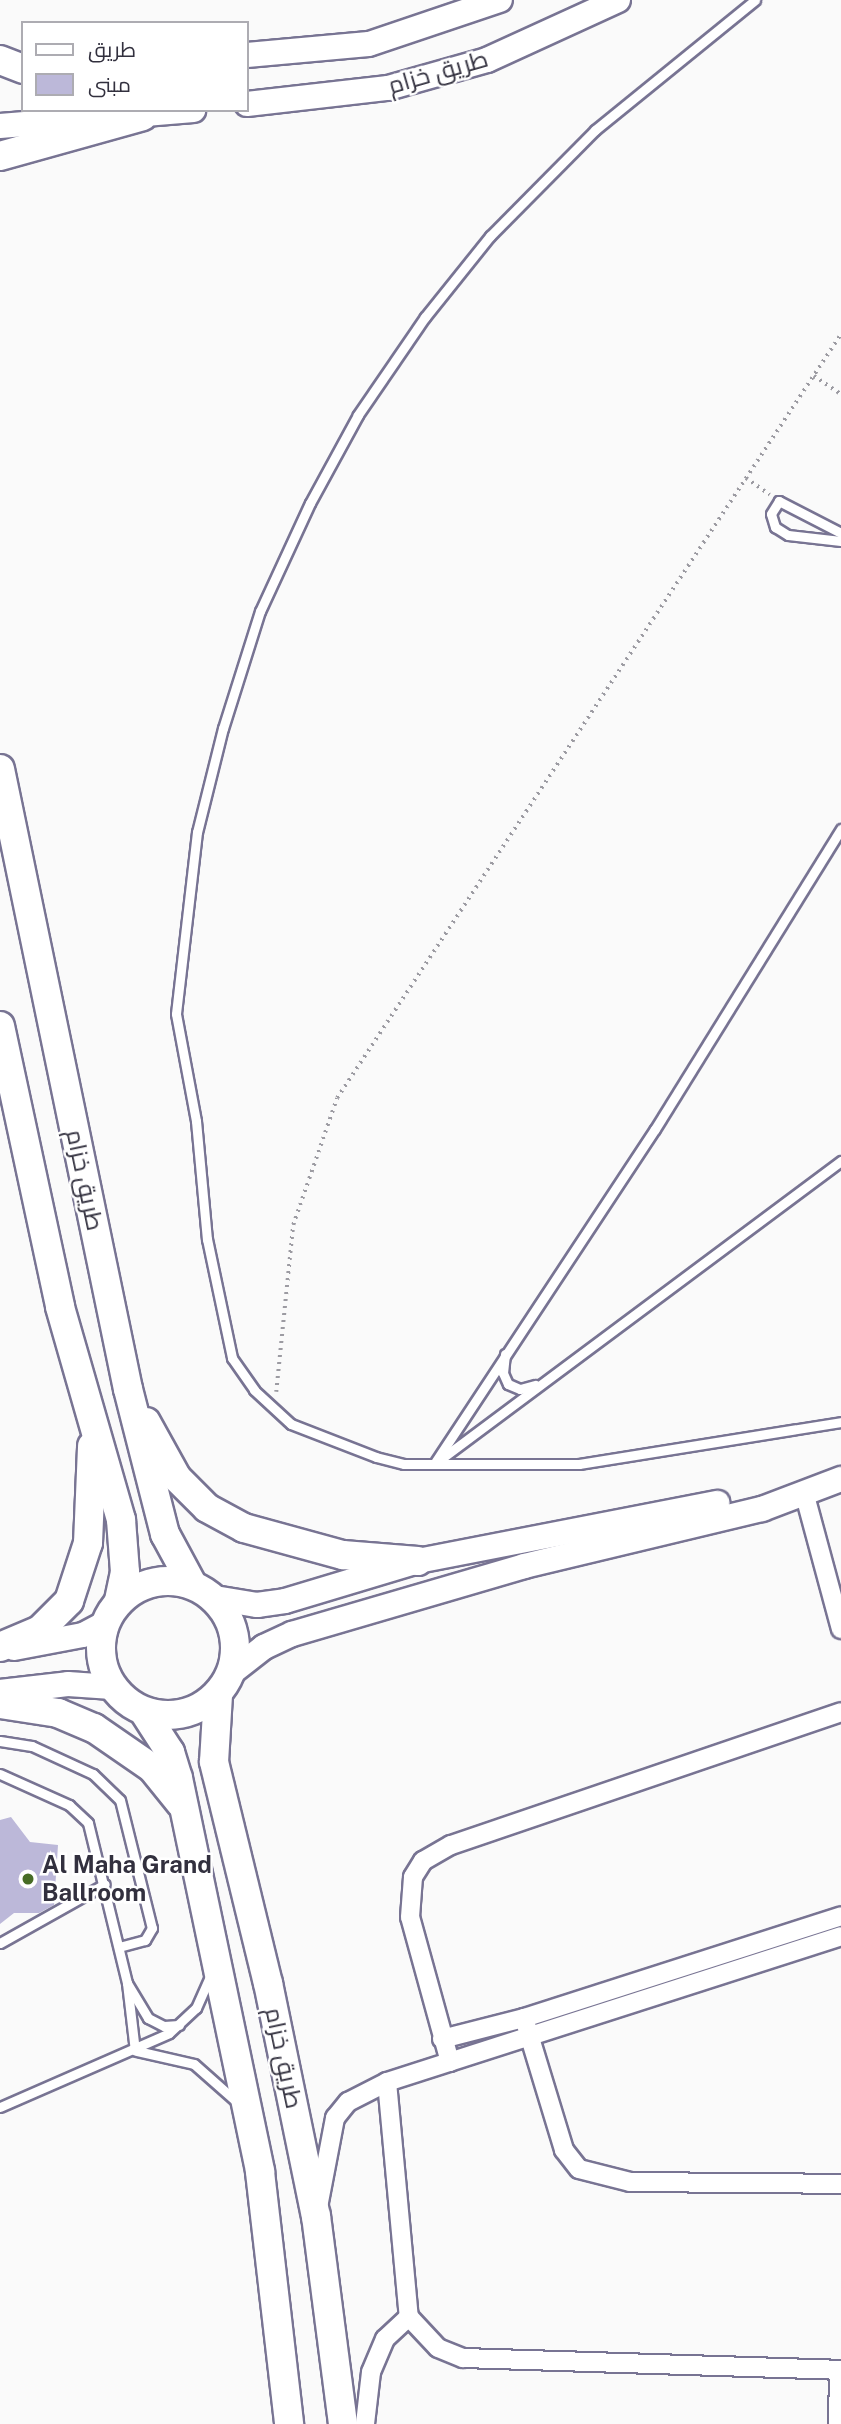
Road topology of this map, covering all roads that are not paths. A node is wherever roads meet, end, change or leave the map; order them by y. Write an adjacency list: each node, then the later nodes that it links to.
1 (500, 0): 4 (street, طريق خزام)
2 (618, 0): 9 (street, طريق خزام)
3 (755, 0): 25 (lane)
4 (248, 55)
5 (0, 60): 6 (main road)
6 (21, 70)
7 (21, 71): 8 (street)
8 (0, 74)
9 (248, 104)
10 (177, 112): 11 (street)
11 (143, 116): 12 (street); 13 (main road)
12 (0, 126)
13 (0, 156)
14 (841, 533): 15 (lane)
15 (841, 541)
16 (0, 769): 22 (main road, طريق خزام)
17 (841, 829): 20 (lane)
18 (0, 1026): 23 (main road, طريق خزام)
19 (841, 1161): 21 (lane)
20 (506, 1350): 21 (lane); 25 (lane)
21 (540, 1384): 25 (lane)
22 (128, 1389): 28 (main road); 29 (main road, طريق خزام)
23 (93, 1418): 30 (main road, طريق خزام); 32 (main road)
24 (841, 1422): 25 (lane)
25 (434, 1464)
26 (841, 1479): 27 (street)
27 (794, 1494): 28 (street); 31 (street); 33 (street)
28 (418, 1560): 29 (street)
29 (203, 1591): 30 (main road); 33 (main road)
30 (112, 1612): 32 (street); 34 (main road)
31 (841, 1629)
32 (0, 1649)
33 (225, 1684): 37 (main road); 58 (main road, طريق خزام)
34 (112, 1687): 35 (street); 37 (main road)
35 (0, 1692)
36 (0, 1704): 41 (main road)
37 (144, 1712): 41 (main road, طريق خزام)
38 (841, 1712): 51 (street)
39 (0, 1741): 47 (lane)
40 (0, 1774): 42 (lane)
41 (186, 1809): 44 (main road, طريق خزام)
42 (106, 1884): 46 (lane); 47 (lane)
43 (841, 1916): 50 (street)
44 (209, 1936): 49 (lane); 56 (main road, طريق خزام)
45 (841, 1936): 50 (street)
46 (0, 1943)
47 (119, 1947): 48 (lane)
48 (127, 1983): 49 (lane); 52 (lane)
49 (180, 2024): 52 (lane)
50 (526, 2027): 51 (street); 53 (street); 57 (street)
51 (442, 2039): 53 (street)
52 (135, 2051): 55 (lane); 56 (lane)
53 (450, 2062): 54 (street)
54 (387, 2082): 58 (street); 59 (street)
55 (0, 2107)
56 (250, 2122): 62 (main road, طريق خزام)
57 (841, 2184)
58 (316, 2216): 60 (main road, طريق خزام)
59 (410, 2317): 61 (street); 65 (street)
60 (334, 2353): 63 (main road, طريق خزام); 64 (main road)
61 (840, 2370): 66 (street)
62 (289, 2424)
63 (343, 2424)
64 (355, 2424)
65 (365, 2424)
66 (838, 2424)

